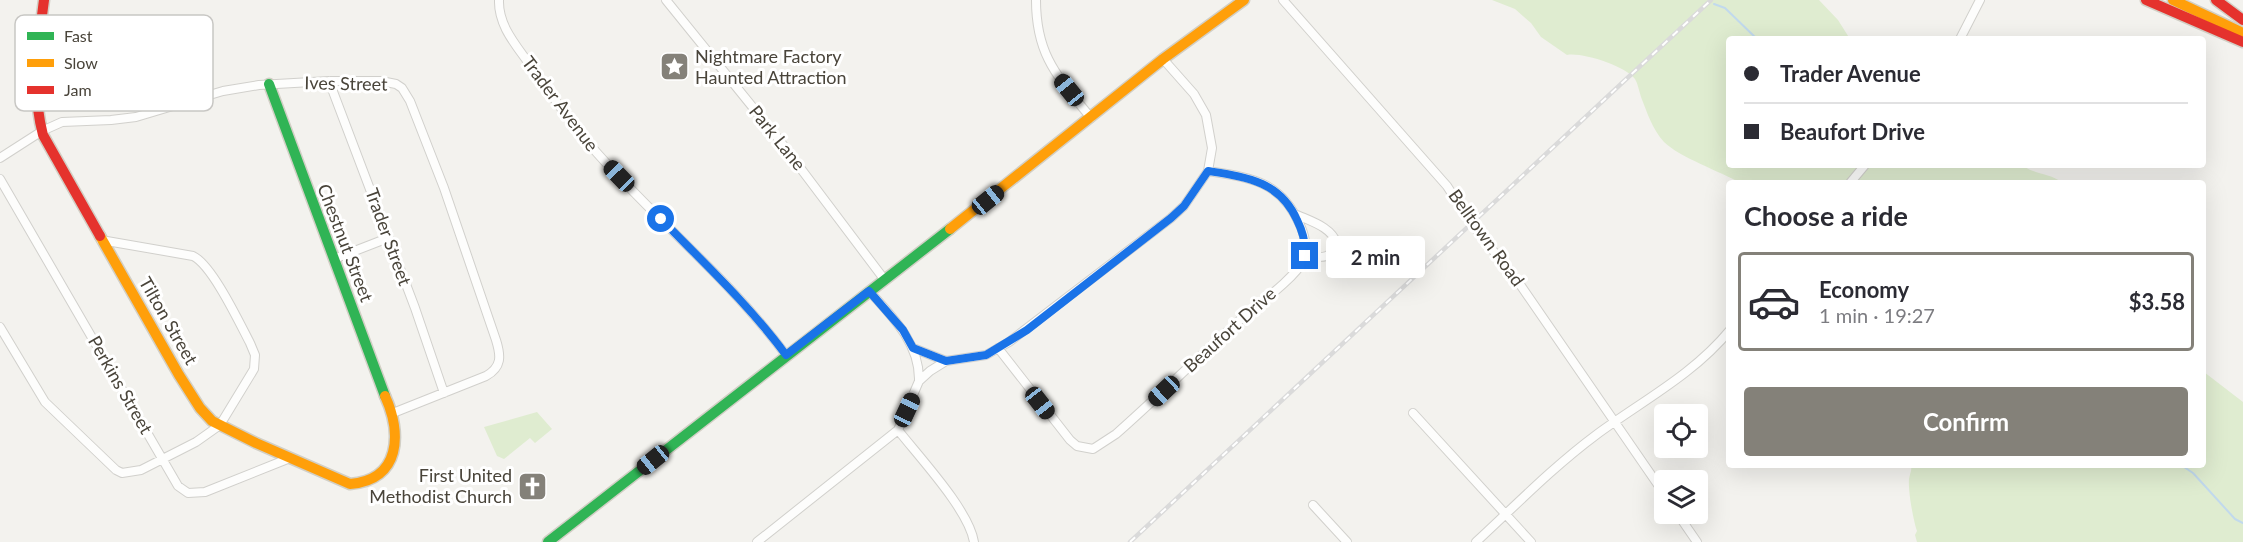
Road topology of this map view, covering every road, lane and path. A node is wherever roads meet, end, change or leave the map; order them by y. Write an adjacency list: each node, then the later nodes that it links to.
1 (44, 0): 11 (street, Tilton Street)
2 (499, 0): 40 (street, Trader Avenue)
3 (666, 0): 34 (street, Park Lane)
4 (1036, 0): 22 (street)
5 (1244, 0): 16 (street)
6 (1283, 0): 46 (street, Belltown Road)
7 (1980, 0): 14 (street)
8 (2146, 0): 15 (street)
9 (2173, 0): 13 (street)
10 (2216, 0): 12 (street)
11 (42, 15)
12 (2243, 20)
13 (2243, 33)
14 (1962, 36)
15 (2243, 42)
16 (1163, 59): 22 (street); 26 (street)
17 (329, 81): 18 (street, Ives Street); 30 (street, Trader Street); 43 (street, Ives Street)
18 (269, 84): 19 (street, Ives Street); 33 (street, Chestnut Street)
19 (213, 94)
20 (38, 111): 23 (street, Tilton Street)
21 (156, 111): 23 (street, Ives Street)
22 (1091, 118): 34 (street)
23 (42, 130): 24 (street, Ives Street); 31 (street, Tilton Street)
24 (0, 158)
25 (1862, 168): 28 (street)
26 (1208, 171): 29 (street); 39 (street)
27 (0, 179): 49 (street, Perkins Street)
28 (1852, 180)
29 (1295, 214): 32 (street); 32 (street)
30 (388, 238): 33 (street); 43 (street, Trader Street)
31 (101, 240): 47 (street, Tilton Street); 47 (street)
32 (1305, 256): 39 (street, Beaufort Drive)
33 (334, 259): 44 (street, Chestnut Street)
34 (884, 279): 35 (street)
35 (869, 291): 38 (street); 40 (street)
36 (0, 327): 49 (street)
37 (1726, 335): 46 (street)
38 (913, 348): 41 (street); 42 (street)
39 (998, 348): 41 (street)
40 (786, 355): 55 (street)
41 (946, 361): 42 (street)
42 (919, 381): 48 (street)
43 (444, 393): 44 (street, Ives Street)
44 (393, 413): 50 (street, Tilton Street)
45 (1413, 413): 53 (street)
46 (1615, 422): 51 (street, Belltown Road); 53 (street)
47 (220, 425): 49 (street); 50 (street, Tilton Street)
48 (898, 430): 56 (street); 57 (street)
49 (162, 458): 50 (street, Perkins Street)
50 (290, 458)
51 (1654, 479)
52 (1313, 505): 58 (street)
53 (1507, 513): 59 (street); 60 (street)
54 (1685, 524): 61 (street)
55 (548, 542)
56 (757, 542)
57 (974, 542)
58 (1347, 542)
59 (1476, 542)
60 (1532, 542)
61 (1697, 542)

